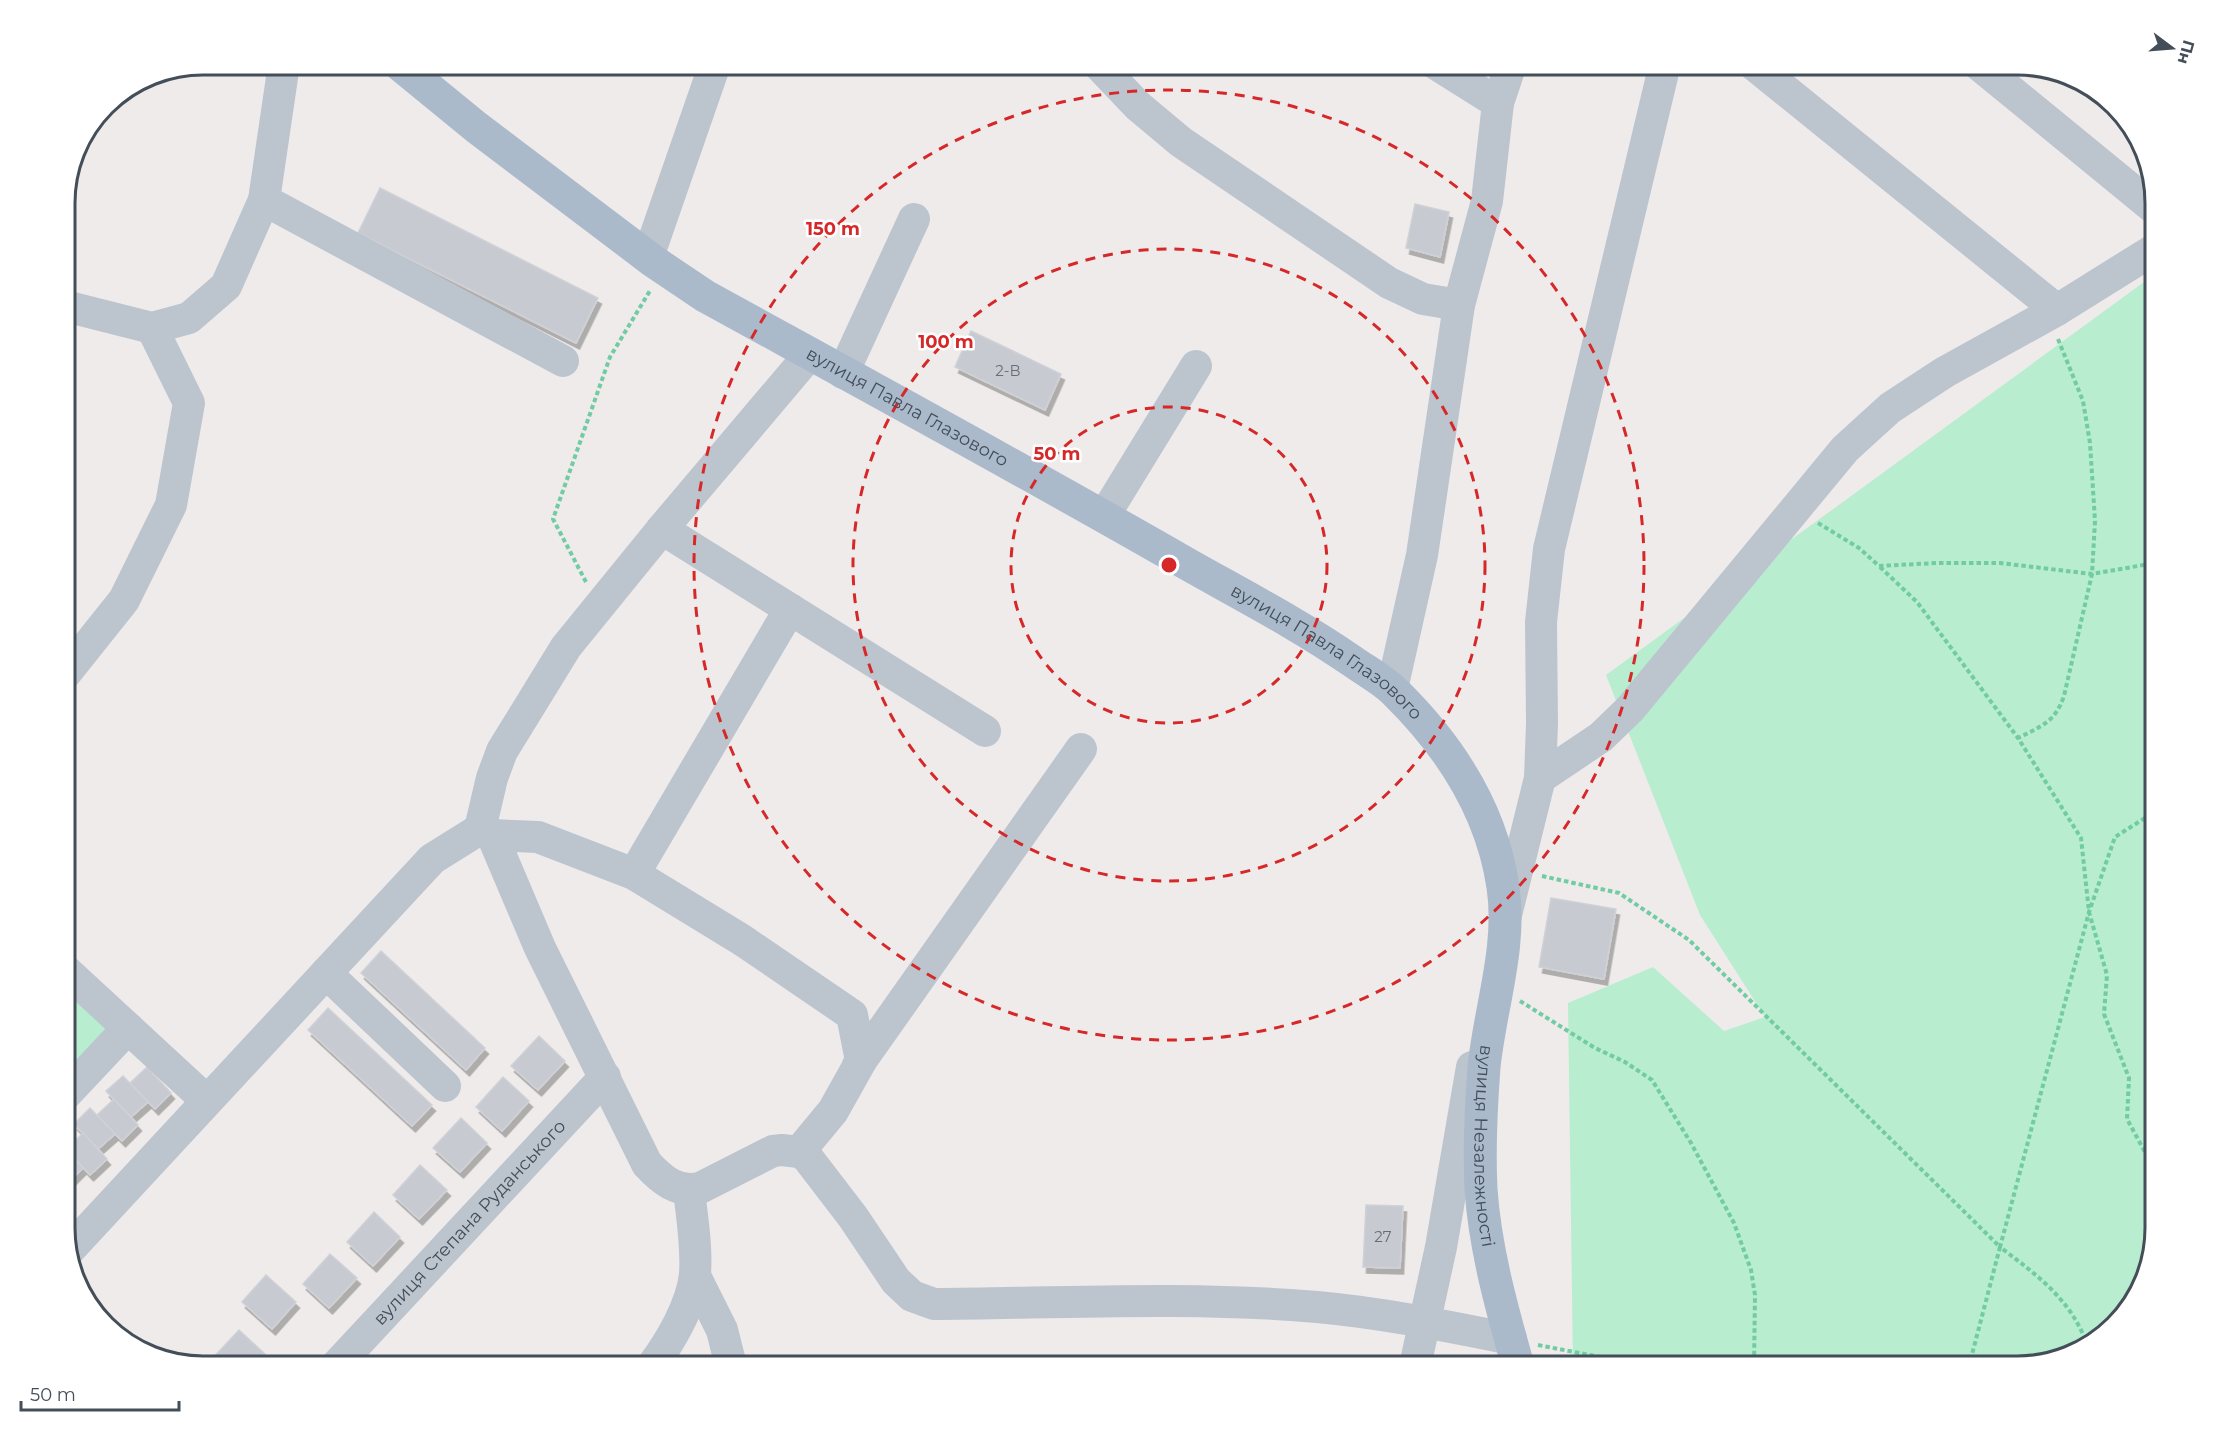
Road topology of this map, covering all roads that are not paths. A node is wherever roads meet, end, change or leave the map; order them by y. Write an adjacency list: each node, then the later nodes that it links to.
1 (282, 75): 11 (street)
2 (412, 75): 15 (main road, вулиця Павла Глазового)
3 (712, 75): 15 (street)
4 (1108, 75): 16 (street)
5 (1453, 75): 10 (street)
6 (1507, 75): 10 (street)
7 (1662, 75): 31 (street)
8 (1766, 75): 18 (street)
9 (1992, 75): 12 (street)
10 (1498, 103): 16 (street)
11 (264, 200): 19 (street); 21 (street)
12 (2145, 200)
13 (914, 219): 23 (street)
14 (2145, 256): 18 (street)
15 (656, 263): 20 (main road, вулиця Павла Глазового)
16 (1459, 305): 28 (street)
17 (75, 309): 19 (street)
18 (2051, 313): 31 (street)
19 (152, 328): 27 (street)
20 (810, 354): 23 (main road, вулиця Павла Глазового); 25 (street)
21 (563, 361)
22 (1196, 366): 24 (street)
23 (843, 373): 24 (main road, вулиця Павла Глазового)
24 (1104, 516): 28 (main road, вулиця Павла Глазового)
25 (662, 529): 26 (street); 32 (street)
26 (790, 609): 29 (street); 33 (street)
27 (75, 661)
28 (1392, 689): 34 (main road, вулиця Павла Глазового)
29 (985, 730)
30 (1081, 749): 39 (street)
31 (1540, 778): 34 (street)
32 (486, 832): 33 (street); 35 (street); 40 (street)
33 (634, 874): 39 (street)
34 (1509, 893): 49 (main road, вулиця Незалежності)
35 (326, 974): 42 (street); 43 (street)
36 (75, 979): 37 (street)
37 (128, 1028): 41 (street); 43 (street)
38 (1472, 1064): 48 (street)
39 (858, 1065): 44 (street)
40 (605, 1077): 45 (street); 50 (street, вулиця Степана Руданського)
41 (75, 1084)
42 (445, 1086)
43 (207, 1101): 46 (street)
44 (798, 1152): 45 (street); 48 (street)
45 (690, 1190): 47 (street)
46 (76, 1243)
47 (695, 1276): 51 (street); 52 (street)
48 (1425, 1321): 49 (street); 53 (street)
49 (1514, 1353)
50 (345, 1356)
51 (660, 1356)
52 (728, 1356)
53 (1418, 1356)

